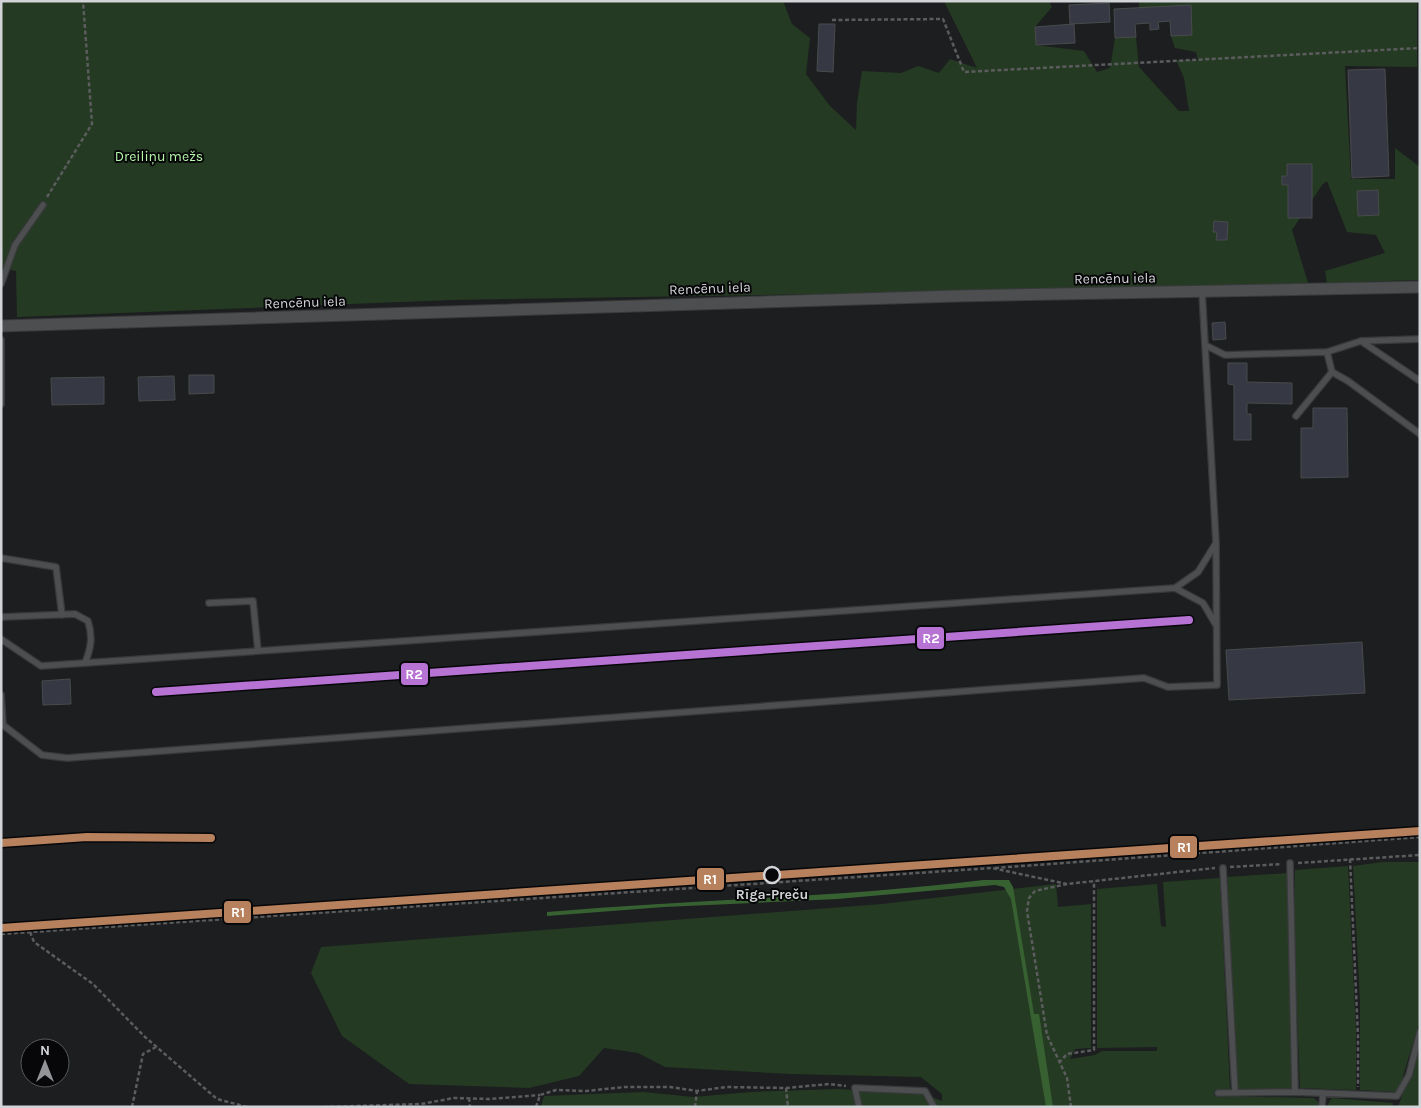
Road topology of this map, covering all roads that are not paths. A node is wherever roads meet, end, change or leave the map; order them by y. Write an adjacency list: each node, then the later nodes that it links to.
1 (43, 205): 2 (lane)
2 (1, 284)
3 (1420, 287): 4 (street, Rencēnu iela)
4 (1202, 292): 5 (street, Rencēnu iela); 9 (lane)
5 (1, 326)
6 (1420, 339): 8 (lane)
7 (1, 340): 13 (lane)
8 (1361, 341): 10 (lane); 12 (lane)
9 (1205, 345): 10 (lane); 16 (lane)
10 (1327, 352): 11 (lane)
11 (1332, 372): 14 (lane); 15 (lane)
12 (1420, 381)
13 (1, 404)
14 (1296, 416)
15 (1420, 434)
16 (1216, 543): 18 (lane); 22 (lane)
17 (1, 558): 20 (lane)
18 (1175, 588): 22 (lane); 24 (lane)
19 (209, 603): 24 (lane)
20 (62, 615): 21 (lane); 25 (lane)
21 (1, 617)
22 (1216, 625): 27 (lane)
23 (1, 639): 25 (lane)
24 (258, 651): 25 (lane)
25 (85, 663)
26 (1, 695): 27 (lane)
27 (2, 727)
28 (1290, 863): 32 (lane)
29 (1224, 868): 31 (lane)
30 (1420, 1032): 34 (lane)
31 (1235, 1092): 32 (lane); 33 (lane)
32 (1295, 1092): 34 (lane)
33 (1218, 1093)
34 (1323, 1093): 37 (lane)
35 (859, 1107): 36 (lane)
36 (934, 1107)
37 (1322, 1107)

